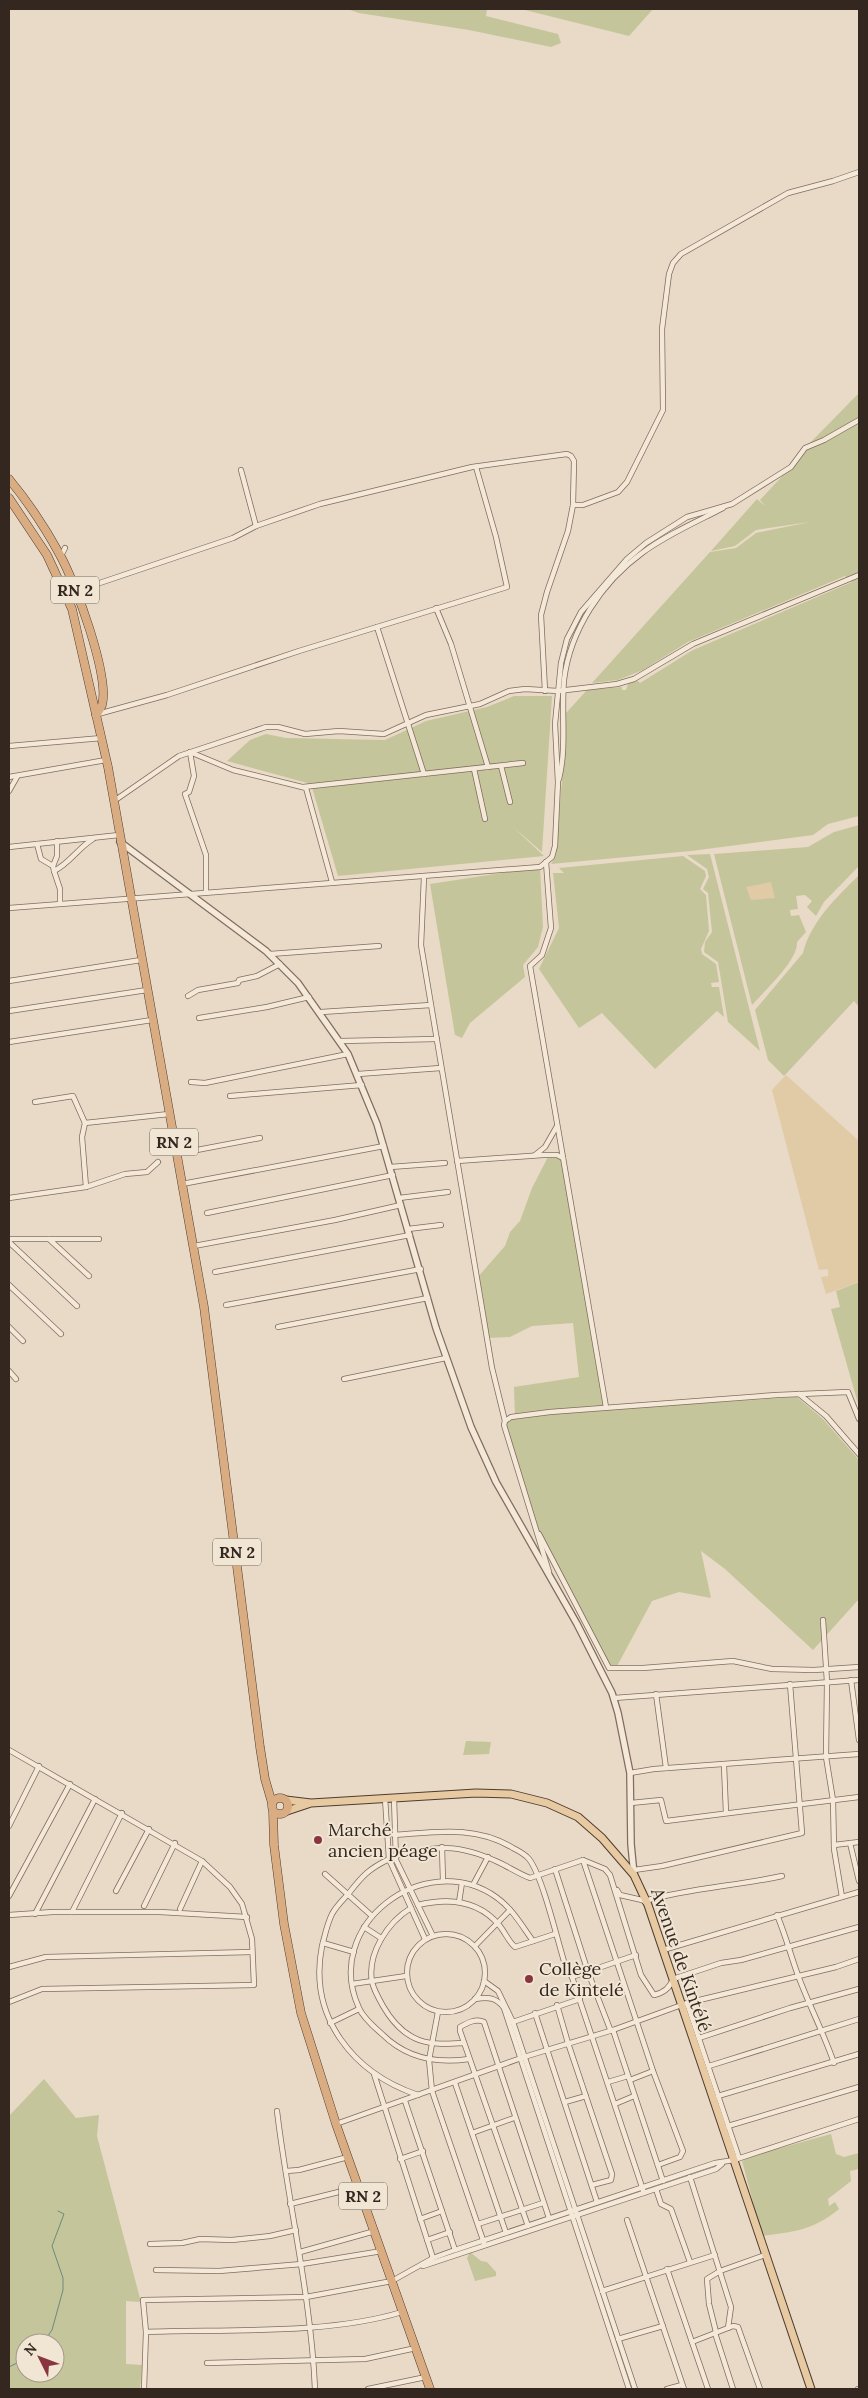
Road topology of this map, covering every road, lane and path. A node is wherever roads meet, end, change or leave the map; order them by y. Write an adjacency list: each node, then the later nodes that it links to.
1 (859, 172): 8 (street)
2 (859, 420): 7 (street)
3 (476, 467): 8 (street); 9 (street); 14 (street)
4 (240, 470): 9 (street)
5 (9, 479): 11 (highway, RN 2)
6 (9, 498): 20 (highway, RN 2)
7 (732, 504): 16 (street); 18 (street)
8 (573, 506): 17 (street)
9 (256, 526): 13 (street)
10 (65, 548): 11 (street)
11 (61, 556): 13 (highway, RN 2)
12 (859, 575): 16 (street)
13 (76, 592): 20 (highway, RN 2)
14 (436, 608): 15 (street); 19 (street)
15 (377, 627): 20 (street); 21 (street)
16 (564, 690): 18 (street); 33 (street)
17 (545, 691): 18 (street); 19 (street)
18 (558, 691): 33 (street)
19 (470, 706): 21 (street); 28 (street)
20 (96, 715): 22 (highway, RN 2)
21 (409, 724): 24 (street); 30 (street)
22 (102, 738): 23 (street); 25 (highway, RN 2)
23 (9, 746)
24 (190, 752): 34 (street); 36 (street); 48 (street)
25 (106, 760): 32 (street); 36 (highway, RN 2)
26 (523, 763): 27 (street)
27 (501, 766): 28 (street); 37 (street)
28 (488, 767): 29 (street)
29 (474, 769): 30 (street); 38 (street)
30 (424, 774): 34 (street)
31 (9, 777): 32 (street)
32 (17, 777): 35 (street)
33 (558, 782): 44 (street)
34 (303, 787): 47 (street)
35 (9, 790)
36 (113, 802): 40 (highway, RN 2)
37 (510, 802)
38 (485, 819)
39 (96, 838): 40 (street); 41 (street); 45 (street)
40 (119, 838): 49 (street); 50 (highway, RN 2)
41 (57, 841): 42 (street); 45 (street)
42 (37, 844): 43 (street); 45 (street)
43 (9, 847)
44 (546, 862): 46 (street); 78 (street)
45 (54, 868): 51 (street)
46 (424, 877): 47 (street); 61 (street)
47 (332, 882): 48 (street)
48 (206, 892): 49 (street)
49 (191, 894): 50 (street); 54 (street)
50 (131, 900): 51 (street); 55 (highway, RN 2)
51 (60, 902): 52 (street)
52 (9, 908)
53 (379, 946): 54 (street)
54 (270, 954): 56 (street)
55 (141, 960): 57 (street); 58 (highway, RN 2)
56 (280, 964): 59 (street); 60 (street)
57 (9, 982)
58 (147, 990): 62 (street); 65 (highway, RN 2)
59 (188, 996)
60 (309, 997): 63 (street); 64 (street)
61 (431, 1005): 63 (street); 66 (street)
62 (9, 1011)
63 (321, 1012): 67 (street)
64 (199, 1018)
65 (152, 1020): 68 (street); 76 (highway, RN 2)
66 (436, 1039): 67 (street); 70 (street)
67 (340, 1041): 69 (street)
68 (9, 1042)
69 (348, 1054): 71 (street); 72 (street)
70 (441, 1068): 71 (street); 84 (street)
71 (358, 1074): 73 (street)
72 (191, 1082)
73 (362, 1084): 74 (street); 80 (street)
74 (230, 1096)
75 (34, 1102): 77 (street)
76 (169, 1114): 77 (street); 81 (highway, RN 2)
77 (85, 1123): 90 (street)
78 (558, 1125): 82 (street); 83 (street)
79 (260, 1138): 81 (street)
80 (384, 1146): 87 (street); 89 (street)
81 (176, 1154): 89 (highway, RN 2)
82 (534, 1156): 83 (street); 84 (street)
83 (563, 1158): 118 (street)
84 (457, 1161): 120 (street)
85 (158, 1162): 90 (street)
86 (444, 1162): 87 (street)
87 (390, 1167): 88 (street)
88 (392, 1176): 93 (street); 95 (street)
89 (182, 1184): 101 (highway, RN 2)
90 (86, 1186): 92 (street)
91 (448, 1192): 93 (street)
92 (9, 1198)
93 (399, 1198): 94 (street)
94 (401, 1205): 97 (street); 101 (street)
95 (207, 1213)
96 (441, 1225): 97 (street)
97 (409, 1232): 102 (street); 103 (street)
98 (48, 1239): 99 (street); 100 (street); 104 (street)
99 (99, 1239)
100 (9, 1241): 108 (street)
101 (194, 1246): 148 (highway, RN 2)
102 (420, 1269): 106 (street); 107 (street)
103 (215, 1272)
104 (89, 1276)
105 (9, 1285): 111 (street)
106 (428, 1298): 110 (street); 113 (street)
107 (226, 1305)
108 (77, 1306)
109 (9, 1327): 112 (street)
110 (278, 1327)
111 (61, 1334)
112 (23, 1341)
113 (446, 1358): 116 (street); 123 (street)
114 (9, 1372): 115 (street)
115 (16, 1379)
116 (344, 1379)
117 (799, 1394): 118 (street); 119 (street); 121 (street)
118 (606, 1407): 120 (street)
119 (859, 1419)
120 (505, 1421): 122 (street)
121 (859, 1454)
122 (535, 1526): 123 (street); 126 (street)
123 (552, 1580): 132 (street)
124 (823, 1620): 126 (street)
125 (859, 1667): 126 (street)
126 (825, 1668): 129 (street)
127 (852, 1680): 128 (street); 129 (street); 133 (street)
128 (859, 1680)
129 (828, 1682): 130 (street); 136 (street)
130 (790, 1684): 131 (street); 138 (street)
131 (656, 1694): 132 (street); 141 (street)
132 (614, 1698): 142 (street)
133 (859, 1740)
134 (10, 1751): 137 (street); 140 (street)
135 (859, 1754): 136 (street)
136 (826, 1757): 138 (street); 150 (street)
137 (9, 1758)
138 (795, 1759): 139 (street); 152 (street)
139 (724, 1765): 141 (street); 156 (street)
140 (39, 1766): 143 (street); 157 (street)
141 (666, 1768): 142 (street)
142 (630, 1773): 151 (street)
143 (70, 1784): 147 (street); 185 (street)
144 (859, 1797): 150 (street)
145 (385, 1798): 146 (main road, Avenue de Kintélé); 153 (main road, Avenue de Kintélé); 167 (street)
146 (394, 1798): 159 (street); 171 (main road, Avenue de Kintélé)
147 (95, 1799): 155 (street); 195 (street)
148 (274, 1800): 149 (highway); 154 (highway, RN 2)
149 (286, 1800): 153 (main road, Avenue de Kintélé); 154 (highway, RN 2)
150 (833, 1800): 152 (street); 163 (street)
151 (631, 1803): 156 (street); 171 (street)
152 (798, 1803): 156 (street); 171 (street)
153 (311, 1804): 154 (main road, Avenue de Kintélé)
154 (280, 1812): 274 (highway, RN 2)
155 (122, 1813): 158 (street); 194 (street)
156 (726, 1813)
157 (9, 1826)
158 (149, 1829): 161 (street); 181 (street)
159 (394, 1835): 165 (street); 174 (street)
160 (859, 1842): 162 (street)
161 (174, 1843): 169 (street); 190 (street)
162 (850, 1843): 163 (street); 177 (street)
163 (834, 1845): 186 (street)
164 (442, 1847): 165 (street); 166 (street); 176 (street)
165 (395, 1856): 180 (street)
166 (488, 1857): 174 (street); 179 (street)
167 (389, 1859): 182 (street); 184 (street)
168 (584, 1860): 170 (street); 173 (street); 216 (street)
169 (202, 1861): 192 (street); 199 (street)
170 (556, 1869): 174 (street); 218 (street)
171 (634, 1872): 188 (main road, Avenue de Kintélé)
172 (325, 1874): 184 (street)
173 (610, 1875): 188 (street); 214 (street)
174 (538, 1876): 203 (street)
175 (782, 1876): 188 (street)
176 (443, 1881): 178 (street); 180 (street)
177 (859, 1881)
178 (462, 1883): 179 (street); 187 (street)
179 (473, 1884): 193 (street)
180 (410, 1889): 182 (street); 189 (street)
181 (116, 1891)
182 (403, 1891): 191 (street); 197 (street)
183 (859, 1892): 186 (street)
184 (348, 1893): 197 (street); 208 (street)
185 (9, 1896)
186 (842, 1898): 198 (street)
187 (459, 1902): 189 (street); 200 (street)
188 (646, 1903): 211 (main road, Avenue de Kintélé)
189 (418, 1905): 204 (street)
190 (144, 1906)
191 (411, 1908): 205 (street); 206 (street)
192 (180, 1909)
193 (510, 1910): 200 (street); 207 (street)
194 (72, 1912): 195 (street); 199 (street)
195 (35, 1914): 196 (street)
196 (9, 1916)
197 (372, 1916): 201 (street)
198 (777, 1916): 209 (street); 211 (street)
199 (247, 1917): 212 (street)
200 (498, 1923): 207 (street); 210 (street)
201 (364, 1927): 205 (street); 213 (street)
202 (859, 1927): 209 (street)
203 (555, 1934): 207 (street); 221 (street)
204 (433, 1936): 206 (street); 210 (street)
205 (381, 1938): 223 (street)
206 (425, 1939): 220 (street)
207 (533, 1941)
208 (323, 1943): 213 (street); 239 (street)
209 (789, 1945): 219 (street); 222 (street)
210 (474, 1946): 224 (street)
211 (663, 1950): 222 (main road, Avenue de Kintélé)
212 (252, 1952): 217 (street); 229 (street)
213 (354, 1952): 225 (street)
214 (636, 1955): 216 (street); 222 (street)
215 (859, 1959): 219 (street)
216 (617, 1961): 218 (street); 237 (street)
217 (9, 1967)
218 (588, 1972): 221 (street); 240 (street)
219 (798, 1975): 230 (street); 231 (street)
220 (406, 1976): 223 (street); 234 (street)
221 (572, 1977): 228 (street)
222 (673, 1979): 231 (main road, Avenue de Kintélé)
223 (372, 1981): 225 (street); 244 (street)
224 (484, 1981): 227 (street); 238 (street)
225 (352, 1984): 233 (street)
226 (859, 1989): 230 (street)
227 (475, 1999): 234 (street); 249 (street)
228 (580, 1999): 232 (street); 242 (street)
229 (9, 2002)
230 (809, 2003): 241 (street); 243 (street)
231 (684, 2004): 237 (street); 243 (street); 281 (main road, Avenue de Kintélé)
232 (558, 2006): 235 (street); 246 (street)
233 (360, 2009): 239 (street); 251 (street)
234 (438, 2012): 244 (street)
235 (535, 2013): 238 (street); 247 (street)
236 (859, 2019): 241 (street)
237 (637, 2021): 240 (street); 255 (street)
238 (513, 2022): 249 (street)
239 (330, 2023): 256 (street)
240 (611, 2029): 242 (street); 258 (street)
241 (823, 2029): 252 (street); 253 (street)
242 (591, 2036): 246 (street); 260 (street)
243 (700, 2038): 253 (street)
244 (432, 2043): 245 (street); 251 (street)
245 (464, 2043): 250 (street); 254 (street)
246 (568, 2043): 247 (street); 264 (street)
247 (545, 2050): 249 (street); 268 (street)
248 (859, 2054): 252 (street)
249 (522, 2058): 254 (street); 295 (street)
250 (469, 2059): 251 (street); 257 (street)
251 (429, 2060): 262 (street)
252 (834, 2063): 266 (street)
253 (708, 2066): 266 (street)
254 (499, 2067): 257 (street); 272 (street)
255 (654, 2071): 258 (street); 283 (street)
256 (374, 2074): 263 (street); 270 (street)
257 (476, 2075): 259 (street); 275 (street)
258 (629, 2078): 260 (street); 265 (street)
259 (455, 2082): 262 (street); 277 (street)
260 (608, 2082): 269 (street)
261 (859, 2087): 276 (street)
262 (432, 2091): 263 (street); 302 (street)
263 (418, 2095): 267 (street)
264 (586, 2096): 268 (street); 287 (street)
265 (634, 2096): 269 (street); 283 (street)
266 (718, 2096): 276 (street)
267 (405, 2100): 270 (street); 278 (street)
268 (565, 2102): 287 (street)
269 (615, 2104): 290 (street)
270 (383, 2108): 274 (street); 280 (street)
271 (277, 2111): 284 (street)
272 (514, 2118): 275 (street); 293 (street)
273 (859, 2118): 281 (street)
274 (336, 2124): 279 (highway, RN 2)
275 (492, 2125): 277 (street); 294 (street)
276 (728, 2126): 281 (street)
277 (472, 2133): 298 (street)
278 (423, 2151): 280 (street); 296 (street)
279 (348, 2157): 284 (street); 288 (highway, RN 2)
280 (400, 2159): 300 (street)
281 (737, 2159): 282 (street); 316 (main road, Avenue de Kintélé)
282 (723, 2163): 285 (street); 286 (street)
283 (658, 2165): 286 (street)
284 (286, 2171): 292 (street)
285 (690, 2177): 289 (street); 315 (street)
286 (663, 2181): 290 (street)
287 (592, 2185): 291 (street)
288 (359, 2187): 292 (street); 305 (highway, RN 2)
289 (656, 2189): 290 (street); 318 (street)
290 (643, 2190): 291 (street); 297 (street)
291 (597, 2202): 295 (street)
292 (290, 2204): 304 (street)
293 (543, 2204): 294 (street); 299 (street)
294 (522, 2209): 298 (street); 303 (street)
295 (572, 2210): 297 (street); 299 (street)
296 (442, 2211): 300 (street); 306 (street)
297 (574, 2216): 311 (street); 326 (street); 345 (street)
298 (500, 2217): 302 (street); 307 (street)
299 (548, 2218): 303 (street)
300 (420, 2219): 308 (street)
301 (627, 2220): 324 (street)
302 (478, 2224): 309 (street)
303 (528, 2226): 307 (street)
304 (296, 2230): 310 (street); 314 (street)
305 (375, 2231): 313 (highway, RN 2); 314 (street)
306 (450, 2232): 308 (street); 312 (street)
307 (506, 2233): 309 (street)
308 (427, 2240): 317 (street)
309 (483, 2240): 311 (street); 312 (street)
310 (150, 2244)
311 (484, 2246): 320 (street)
312 (455, 2250): 317 (street)
313 (382, 2251): 319 (street); 325 (highway, RN 2)
314 (300, 2252): 319 (street)
315 (715, 2255): 318 (street); 323 (street)
316 (765, 2255): 323 (street); 351 (main road, Avenue de Kintélé)
317 (433, 2258): 320 (street)
318 (690, 2262): 321 (street)
319 (302, 2264): 322 (street); 327 (street)
320 (419, 2267): 325 (street)
321 (667, 2269): 324 (street); 335 (street)
322 (156, 2270)
323 (720, 2271): 331 (street); 333 (street)
324 (644, 2278): 326 (street); 329 (street)
325 (392, 2281): 327 (street); 328 (highway, RN 2)
326 (602, 2291): 334 (street)
327 (306, 2297): 330 (street); 332 (street)
328 (402, 2312): 330 (street); 336 (highway, RN 2)
329 (663, 2326): 334 (street); 340 (street)
330 (309, 2327): 332 (street); 337 (street)
331 (728, 2328): 333 (street); 350 (street)
332 (146, 2332): 341 (street)
333 (715, 2333): 335 (street); 349 (street)
334 (618, 2340): 346 (street)
335 (692, 2342): 348 (street)
336 (416, 2348): 337 (street); 339 (highway, RN 2)
337 (313, 2360): 338 (street); 342 (street)
338 (207, 2363)
339 (426, 2377): 343 (street); 344 (highway, RN 2)
340 (683, 2387): 347 (street)
341 (144, 2389)
342 (315, 2389)
343 (368, 2389)
344 (430, 2389)
345 (629, 2389)
346 (635, 2389)
347 (667, 2389)
348 (708, 2389)
349 (733, 2389)
350 (760, 2389)
351 (811, 2389)

